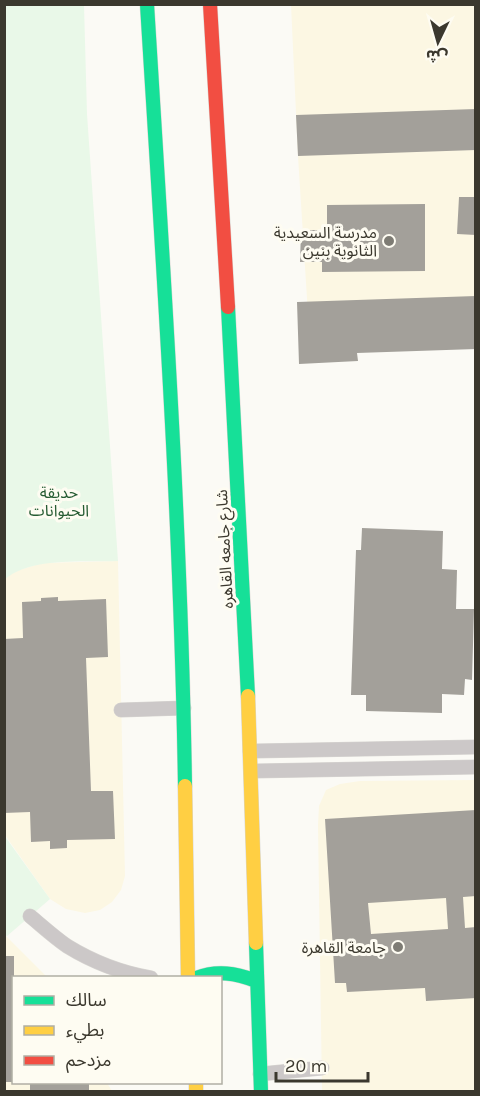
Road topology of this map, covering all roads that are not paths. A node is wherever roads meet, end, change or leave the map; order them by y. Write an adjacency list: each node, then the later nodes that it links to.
1 (147, 4): 3 (main road)
2 (210, 4): 6 (main road, شارع جامعه القاهره)
3 (184, 708): 4 (lane); 11 (main road)
4 (121, 710)
5 (476, 747): 6 (lane)
6 (250, 751): 8 (main road, شارع جامعه القاهره)
7 (476, 767): 8 (lane)
8 (251, 771): 13 (main road, شارع جامعه القاهره)
9 (30, 916): 10 (lane)
10 (142, 976)
11 (188, 976)
12 (199, 976): 13 (main road)
13 (256, 981): 15 (main road, شارع جامعه القاهره)
14 (322, 1068): 15 (lane)
15 (260, 1074): 16 (main road, شارع جامعه القاهره)
16 (261, 1092)

